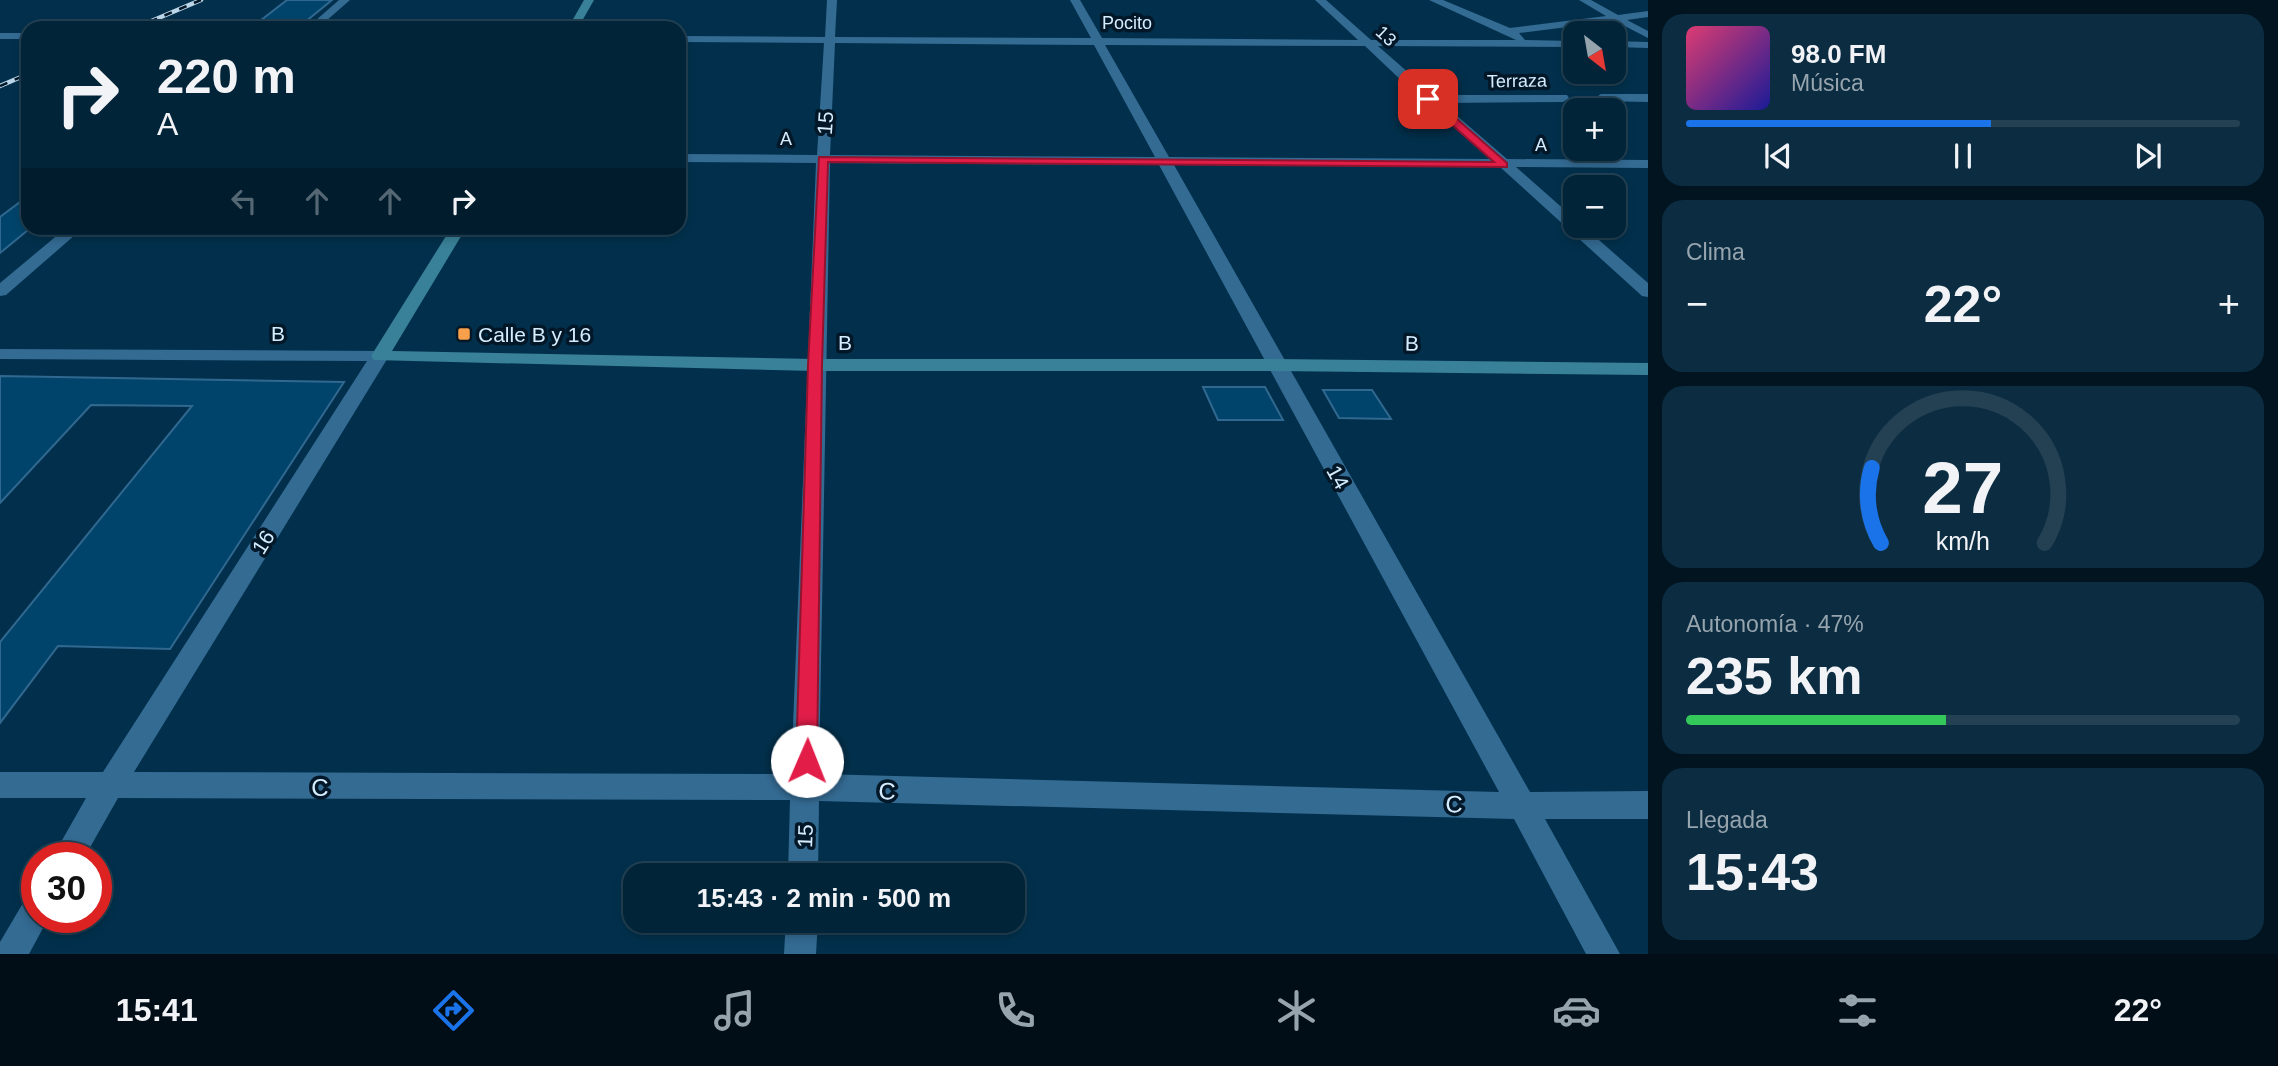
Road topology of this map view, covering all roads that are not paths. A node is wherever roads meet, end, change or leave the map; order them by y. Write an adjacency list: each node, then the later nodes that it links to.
1 (345, 0): 10 (street)
2 (589, 0): 11 (street)
3 (832, 0): 17 (street, 15)
4 (1075, 0): 18 (street, 14)
5 (1320, 0): 19 (street, 13)
6 (1434, 0): 12 (street)
7 (1584, 0): 9 (street)
8 (1648, 14): 9 (street)
9 (1616, 18): 12 (street); 13 (street)
10 (320, 21)
11 (577, 21)
12 (1509, 31): 20 (street)
13 (1648, 35)
14 (0, 36): 15 (street)
15 (21, 36)
16 (686, 39): 17 (street, Pocito)
17 (832, 40): 18 (street, Pocito); 29 (street, 15)
18 (1097, 41): 19 (street, Pocito); 30 (street, 14)
19 (1366, 42): 20 (street, Pocito); 27 (street, 13)
20 (1529, 44): 21 (street, Pocito)
21 (1563, 44)
22 (1626, 44): 23 (street)
23 (1648, 45)
24 (1563, 98): 27 (street, Terraza)
25 (1626, 98): 26 (street)
26 (1648, 98)
27 (1428, 99): 32 (street, 13)
28 (686, 158): 29 (street, A)
29 (823, 159): 30 (street, A); 39 (street, 15)
30 (1164, 162): 32 (street, A); 40 (street, 14)
31 (1648, 164): 32 (street, A)
32 (1503, 165): 36 (street, 13)
33 (67, 235): 35 (street)
34 (454, 235): 38 (street, 16)
35 (0, 291)
36 (1648, 292)
37 (0, 354): 38 (street, B)
38 (380, 356): 39 (street, B); 43 (street, 16)
39 (815, 365): 40 (street, B); 44 (street, 15)
40 (1275, 365): 41 (street, B); 46 (street, 14)
41 (1648, 369)
42 (0, 785): 43 (street, C)
43 (108, 787): 44 (street, C); 47 (street, 16)
44 (806, 787): 46 (street, C); 48 (street, 15)
45 (1648, 805): 46 (street, C)
46 (1524, 806): 53 (street, 14)
47 (76, 842)
48 (803, 863)
49 (23, 933): 51 (street)
50 (801, 933): 52 (street)
51 (11, 954)
52 (800, 954)
53 (1604, 954)

